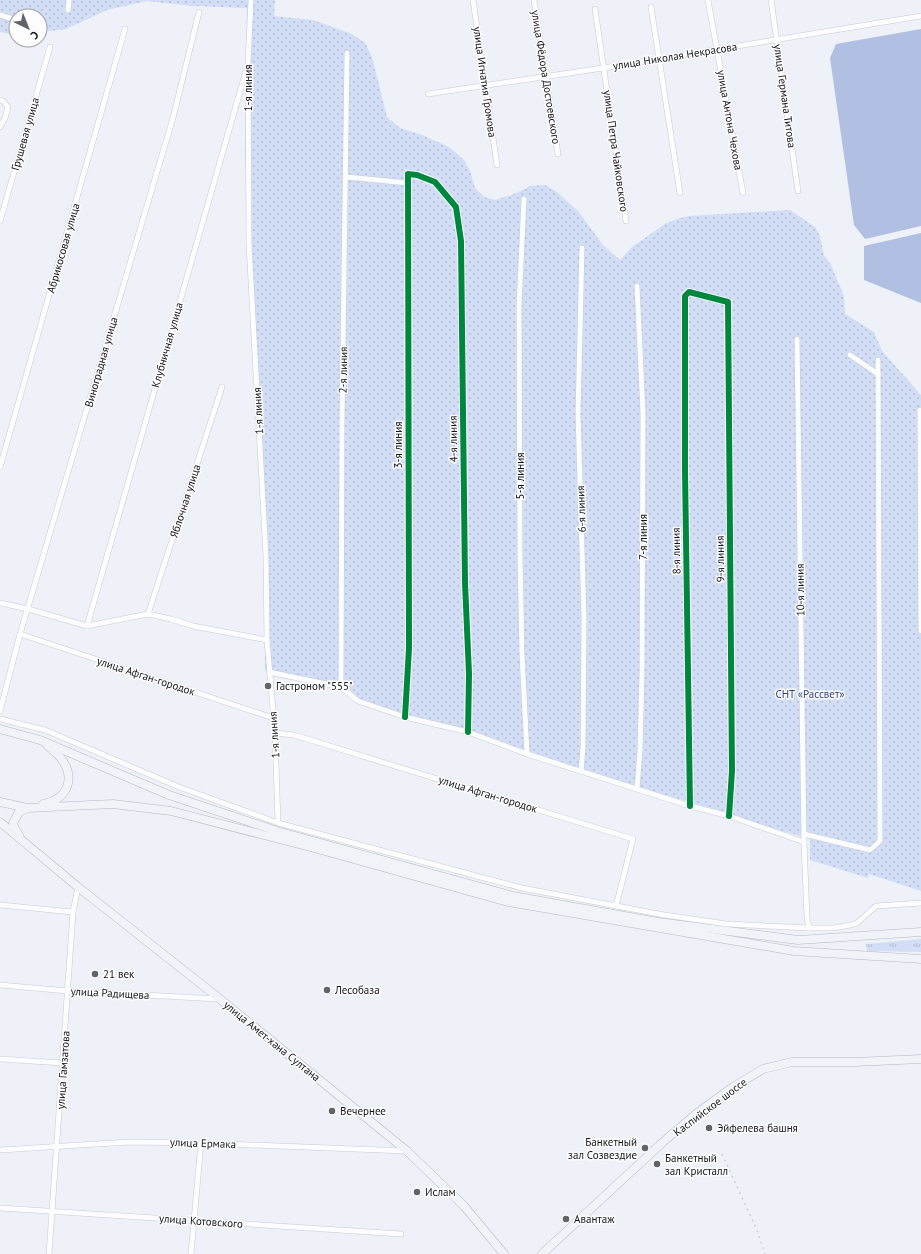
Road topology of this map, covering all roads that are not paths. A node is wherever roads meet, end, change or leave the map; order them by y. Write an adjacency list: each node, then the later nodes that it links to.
1 (69, 0): 9 (street)
2 (251, 0): 18 (street, 1-я линия)
3 (473, 0): 21 (street, улица Игнатия Громова)
4 (534, 0): 20 (street, улица Фёдора Достоевского)
5 (708, 0): 15 (street, улица Антона Чехова)
6 (771, 0): 13 (street, улица Германа Титова)
7 (651, 6): 17 (street)
8 (595, 9): 19 (street, улица Петра Чайковского)
9 (68, 10)
10 (199, 12): 47 (street, Виноградная улица)
11 (921, 16): 13 (street, улица Николая Некрасова)
12 (125, 29): 45 (street, Абрикосовая улица)
13 (777, 39): 15 (street, улица Николая Некрасова); 30 (street, улица Германа Титова)
14 (50, 47): 34 (street, Грушевая улица)
15 (717, 49): 17 (street, улица Николая Некрасова); 32 (street, улица Антона Чехова)
16 (347, 52): 28 (street, 2-я линия)
17 (659, 59): 19 (street, улица Николая Некрасова); 31 (street)
18 (248, 64): 49 (street, Клубничная улица); 52 (street, 1-я линия)
19 (603, 68): 20 (street, улица Николая Некрасова); 35 (street, улица Петра Чайковского)
20 (546, 76): 21 (street, улица Николая Некрасова); 25 (street, улица Фёдора Достоевского)
21 (485, 85): 22 (street, улица Николая Некрасова); 26 (street, улица Игнатия Громова)
22 (428, 94)
23 (0, 100): 24 (street)
24 (0, 127)
25 (558, 154)
26 (497, 165)
27 (408, 174): 29 (street, 3-я линия); 60 (street, 4-я линия)
28 (346, 177): 29 (street); 54 (street, 2-я линия)
29 (408, 183): 56 (street, 3-я линия)
30 (798, 191)
31 (680, 193)
32 (743, 193)
33 (524, 199): 63 (street, 5-я линия)
34 (0, 221)
35 (626, 221)
36 (582, 248): 64 (street, 6-я линия)
37 (637, 286): 65 (street, 7-я линия)
38 (685, 296): 67 (street, 8-я линия); 69 (street, 9-я линия)
39 (797, 339): 72 (street, 10-я линия)
40 (850, 355): 42 (street)
41 (878, 360): 42 (street)
42 (878, 374): 72 (street)
43 (222, 387): 48 (street, Яблочная улица)
44 (920, 410): 50 (street)
45 (0, 467)
46 (0, 603): 47 (street)
47 (28, 609): 49 (street); 51 (street, Виноградная улица)
48 (148, 614): 49 (street); 52 (street)
49 (87, 626)
50 (921, 631)
51 (20, 634): 55 (street, Виноградная улица); 57 (street, улица Афган-городок)
52 (267, 640): 53 (street, 1-я линия)
53 (269, 672): 54 (street); 57 (street, 1-я линия)
54 (341, 687): 56 (street)
55 (0, 711)
56 (405, 717): 60 (street)
57 (273, 718): 61 (street, 1-я линия)
58 (0, 719): 71 (street)
59 (0, 729): 62 (main road)
60 (468, 732): 63 (street)
61 (275, 733): 71 (street, 1-я линия); 78 (street, улица Афган-городок)
62 (40, 740): 68 (main road); 81 (main road)
63 (527, 754): 64 (street)
64 (580, 771): 65 (street)
65 (637, 789): 67 (street)
66 (0, 802): 68 (main road)
67 (690, 806): 69 (street)
68 (27, 808): 74 (main road); 82 (main road)
69 (728, 816): 73 (street)
70 (0, 822): 74 (main road)
71 (278, 823): 78 (street)
72 (804, 834): 73 (street, 10-я линия)
73 (804, 842): 80 (street, 10-я линия)
74 (26, 843): 75 (main road, улица Амет-хана Султана)
75 (78, 887): 79 (street, улица Гамзатова); 85 (main road, улица Амет-хана Султана)
76 (921, 903): 80 (street)
77 (0, 905): 79 (street)
78 (616, 906): 80 (street)
79 (73, 912): 84 (street, улица Гамзатова)
80 (810, 928)
81 (921, 932)
82 (921, 959)
83 (0, 985): 84 (street, улица Радищева)
84 (68, 991): 85 (street, улица Радищева); 88 (street, улица Гамзатова)
85 (220, 999): 92 (main road, улица Амет-хана Султана)
86 (0, 1059): 88 (street)
87 (921, 1059): 100 (main road, Каспийское шоссе)
88 (63, 1063): 90 (street, улица Гамзатова)
89 (201, 1143): 90 (street, улица Ермака); 92 (street, улица Ермака); 95 (street)
90 (57, 1146): 91 (street, улица Ермака); 94 (street, улица Гамзатова)
91 (0, 1150)
92 (407, 1151): 99 (main road, улица Амет-хана Султана)
93 (0, 1208): 94 (street, улица Котовского)
94 (52, 1212): 95 (street, улица Котовского); 97 (street, улица Гамзатова)
95 (193, 1221): 96 (street, улица Котовского); 98 (street)
96 (401, 1234)
97 (49, 1254)
98 (190, 1254)
99 (504, 1254)
100 (542, 1254)

